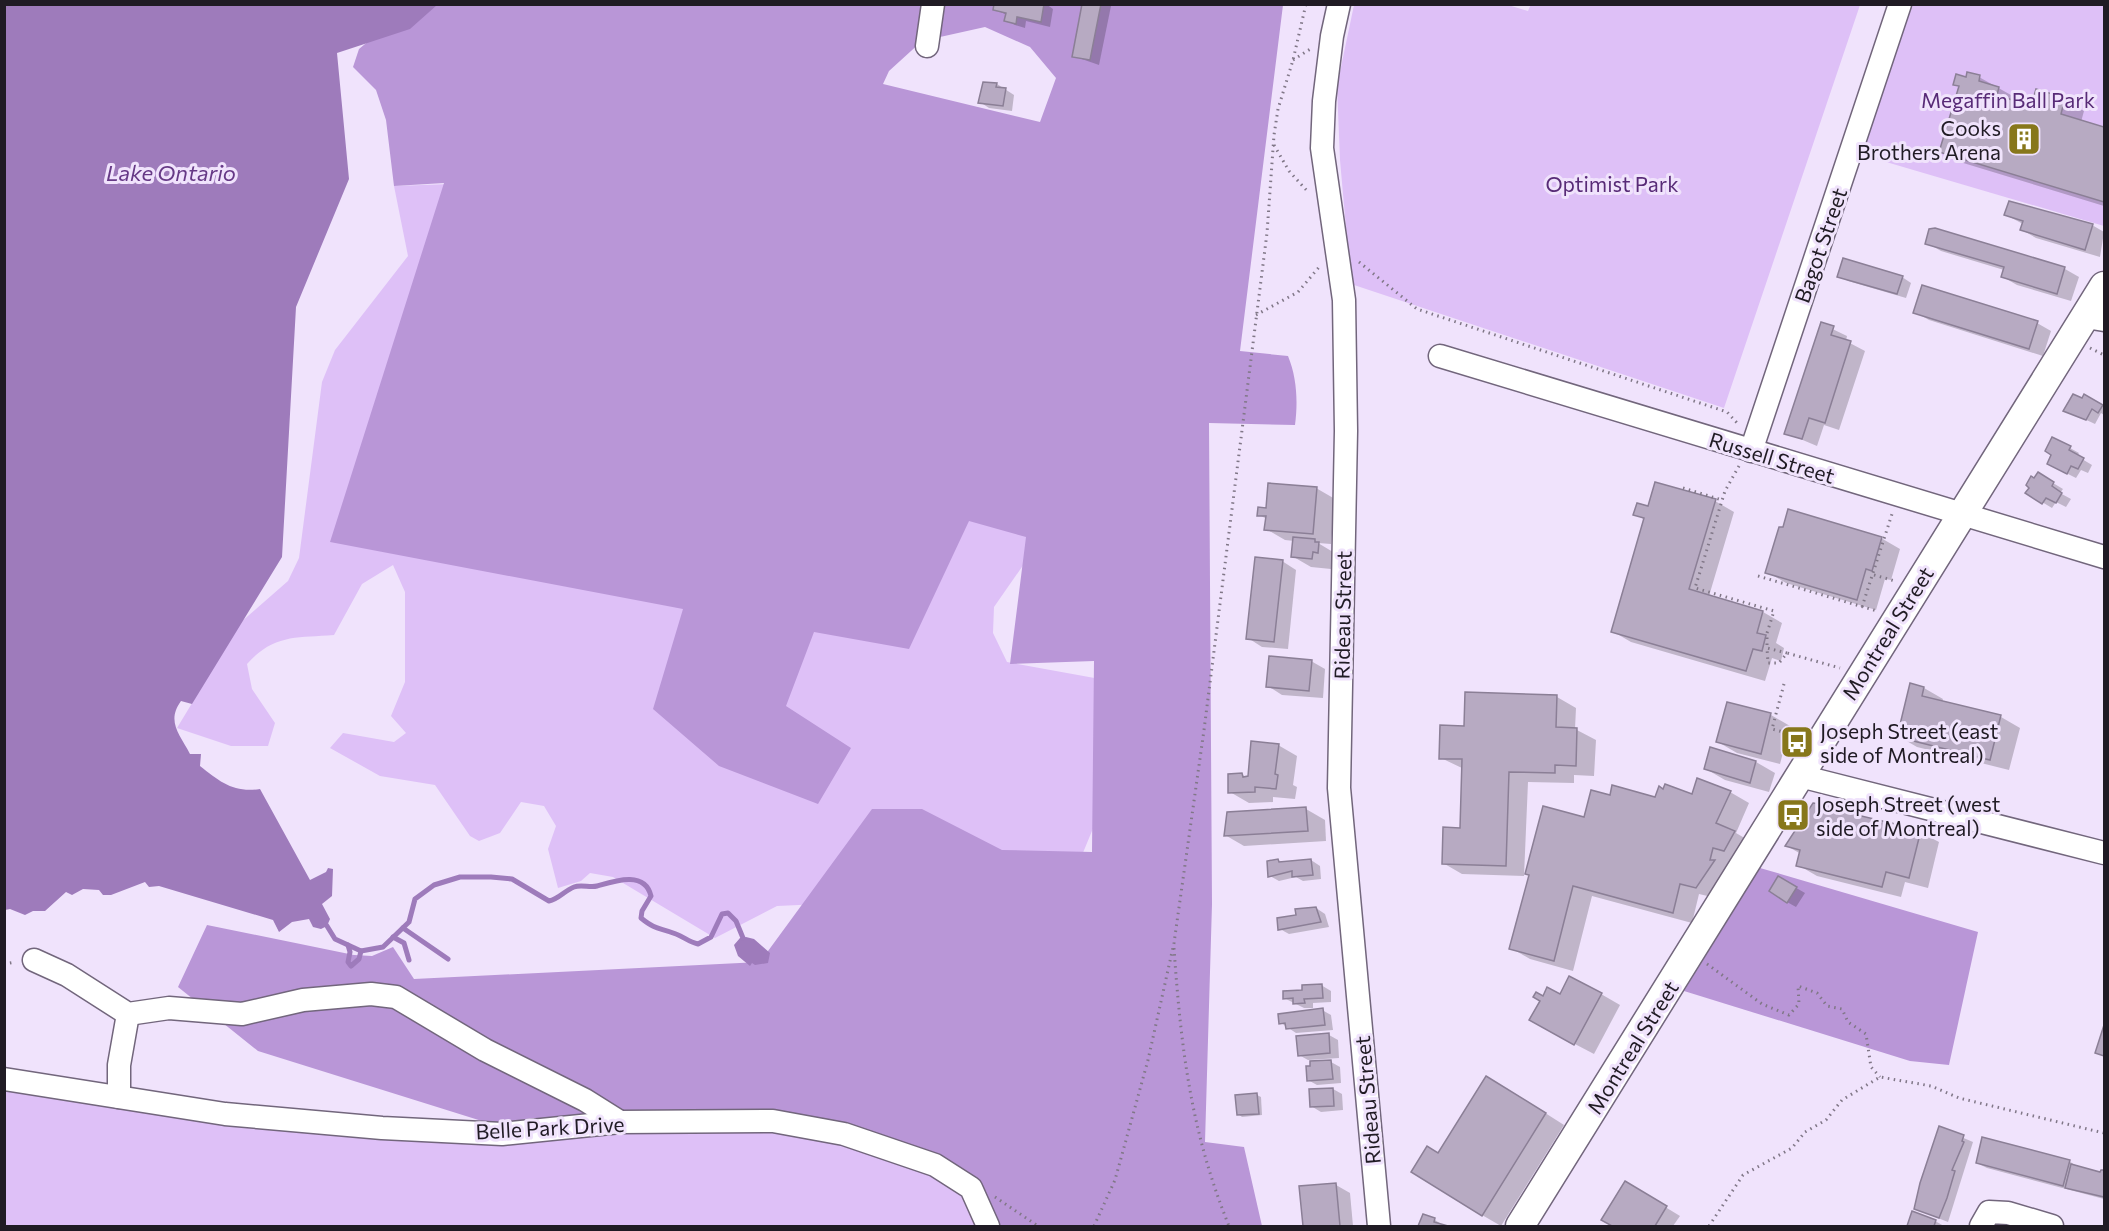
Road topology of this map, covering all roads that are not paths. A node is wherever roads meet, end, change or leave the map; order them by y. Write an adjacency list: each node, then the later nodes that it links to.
1 (933, 4): 4 (street)
2 (1340, 4): 19 (street, Rideau Street)
3 (1900, 4): 8 (street, Bagot Street)
4 (927, 46)
5 (2104, 286): 6 (main road, Montreal Street)
6 (2095, 319): 9 (main road, Montreal Street)
7 (1440, 356): 8 (street, Russell Street)
8 (1749, 450): 9 (street, Russell Street)
9 (1960, 515): 10 (street, Russell Street); 11 (main road, Montreal Street)
10 (2104, 557)
11 (1800, 776): 12 (street); 20 (main road, Montreal Street)
12 (2104, 854)
13 (34, 960): 14 (street)
14 (128, 1014): 16 (street); 17 (street)
15 (4, 1079): 16 (street, Belle Park Drive)
16 (119, 1097): 17 (street, Belle Park Drive)
17 (620, 1122): 18 (street, Belle Park Drive)
18 (988, 1227)
19 (1379, 1227)
20 (1520, 1227)
21 (1981, 1227): 22 (street)
22 (2052, 1227)

